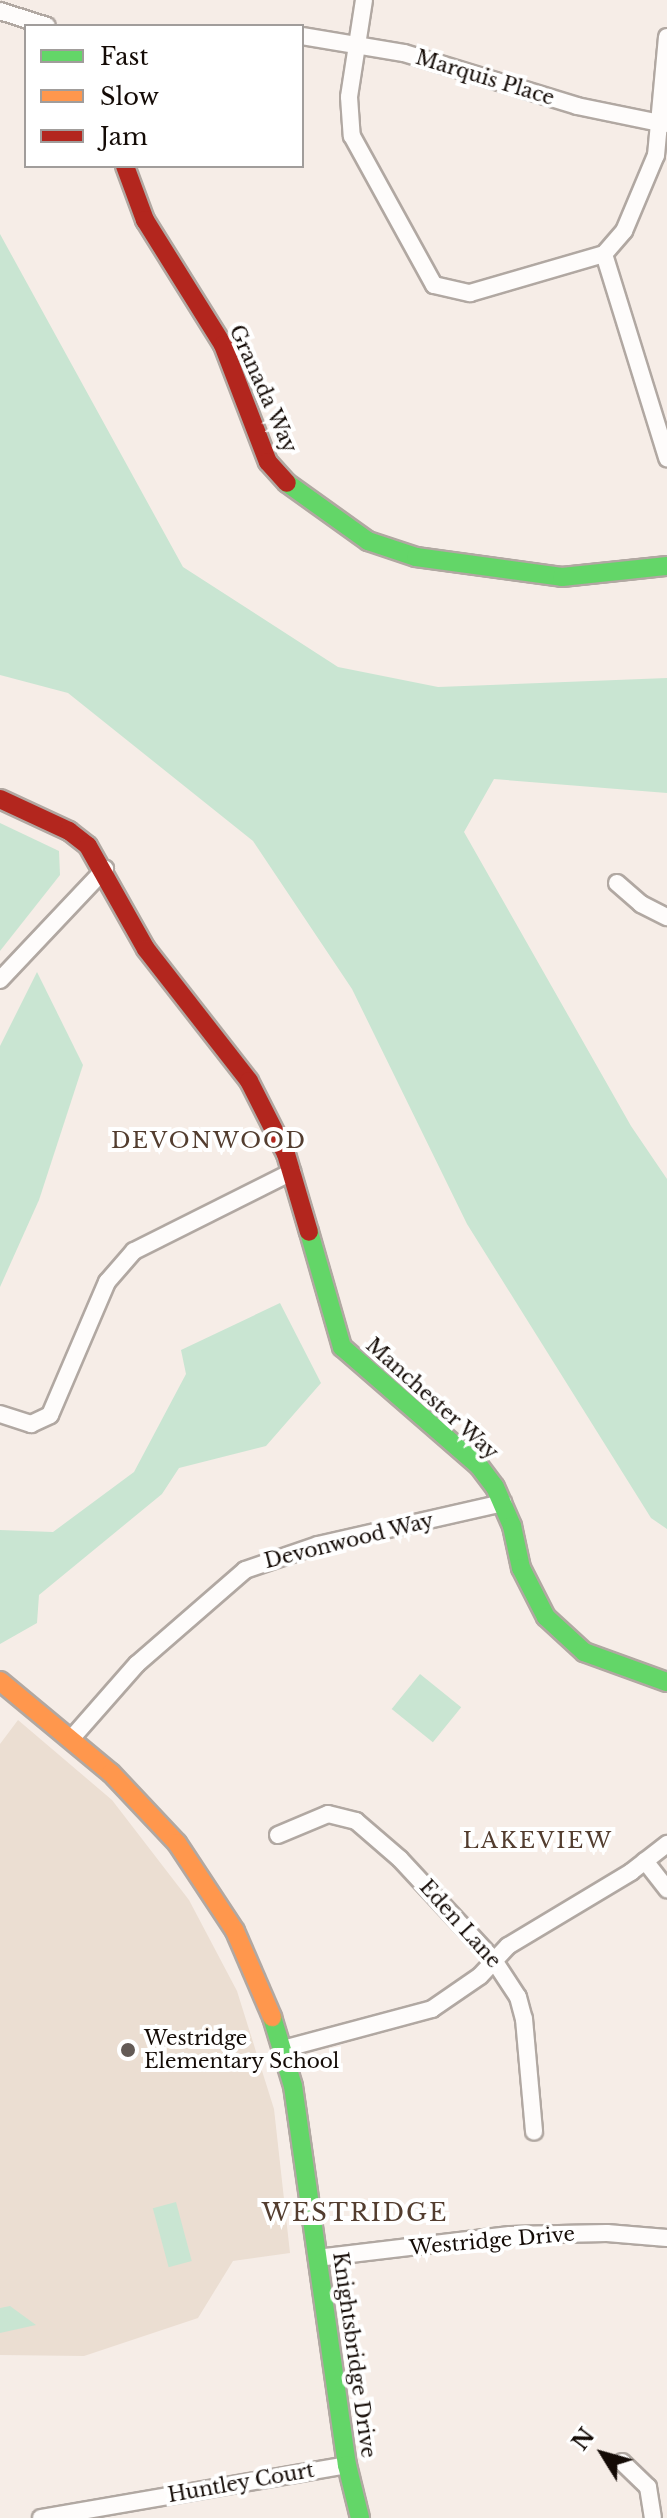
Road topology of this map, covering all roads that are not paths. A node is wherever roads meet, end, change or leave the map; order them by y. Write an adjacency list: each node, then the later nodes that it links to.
1 (364, 0): 6 (street)
2 (0, 11): 3 (street)
3 (41, 24)
4 (304, 36): 6 (street, Marquis Place)
5 (667, 37): 7 (street)
6 (358, 43): 7 (street, Marquis Place); 9 (street)
7 (662, 124): 9 (street)
8 (126, 168): 11 (street, Granada Way)
9 (604, 254): 10 (street)
10 (667, 458)
11 (667, 566)
12 (0, 799): 13 (street, Manchester Way)
13 (105, 869): 16 (street); 17 (street, Manchester Way)
14 (617, 883): 15 (street)
15 (667, 917)
16 (0, 980)
17 (292, 1172): 18 (street); 19 (street, Manchester Way)
18 (0, 1414)
19 (503, 1503): 21 (street, Manchester Way); 22 (street, Devonwood Way)
20 (0, 1681): 22 (street, Knightsbridge Drive)
21 (667, 1682)
22 (71, 1739): 28 (street, Knightsbridge Drive)
23 (278, 1835): 27 (street, Eden Lane)
24 (667, 1844): 25 (street)
25 (645, 1861): 26 (street); 27 (street)
26 (667, 1889)
27 (493, 1959): 28 (street); 29 (street, Eden Lane)
28 (283, 2049): 31 (street, Knightsbridge Drive)
29 (534, 2132)
30 (667, 2238): 31 (street, Westridge Drive)
31 (317, 2258): 33 (street, Knightsbridge Drive)
32 (622, 2462): 36 (street)
33 (347, 2465): 34 (street, Huntley Court); 35 (street, Knightsbridge Drive)
34 (41, 2518)
35 (360, 2518)
36 (653, 2518)

